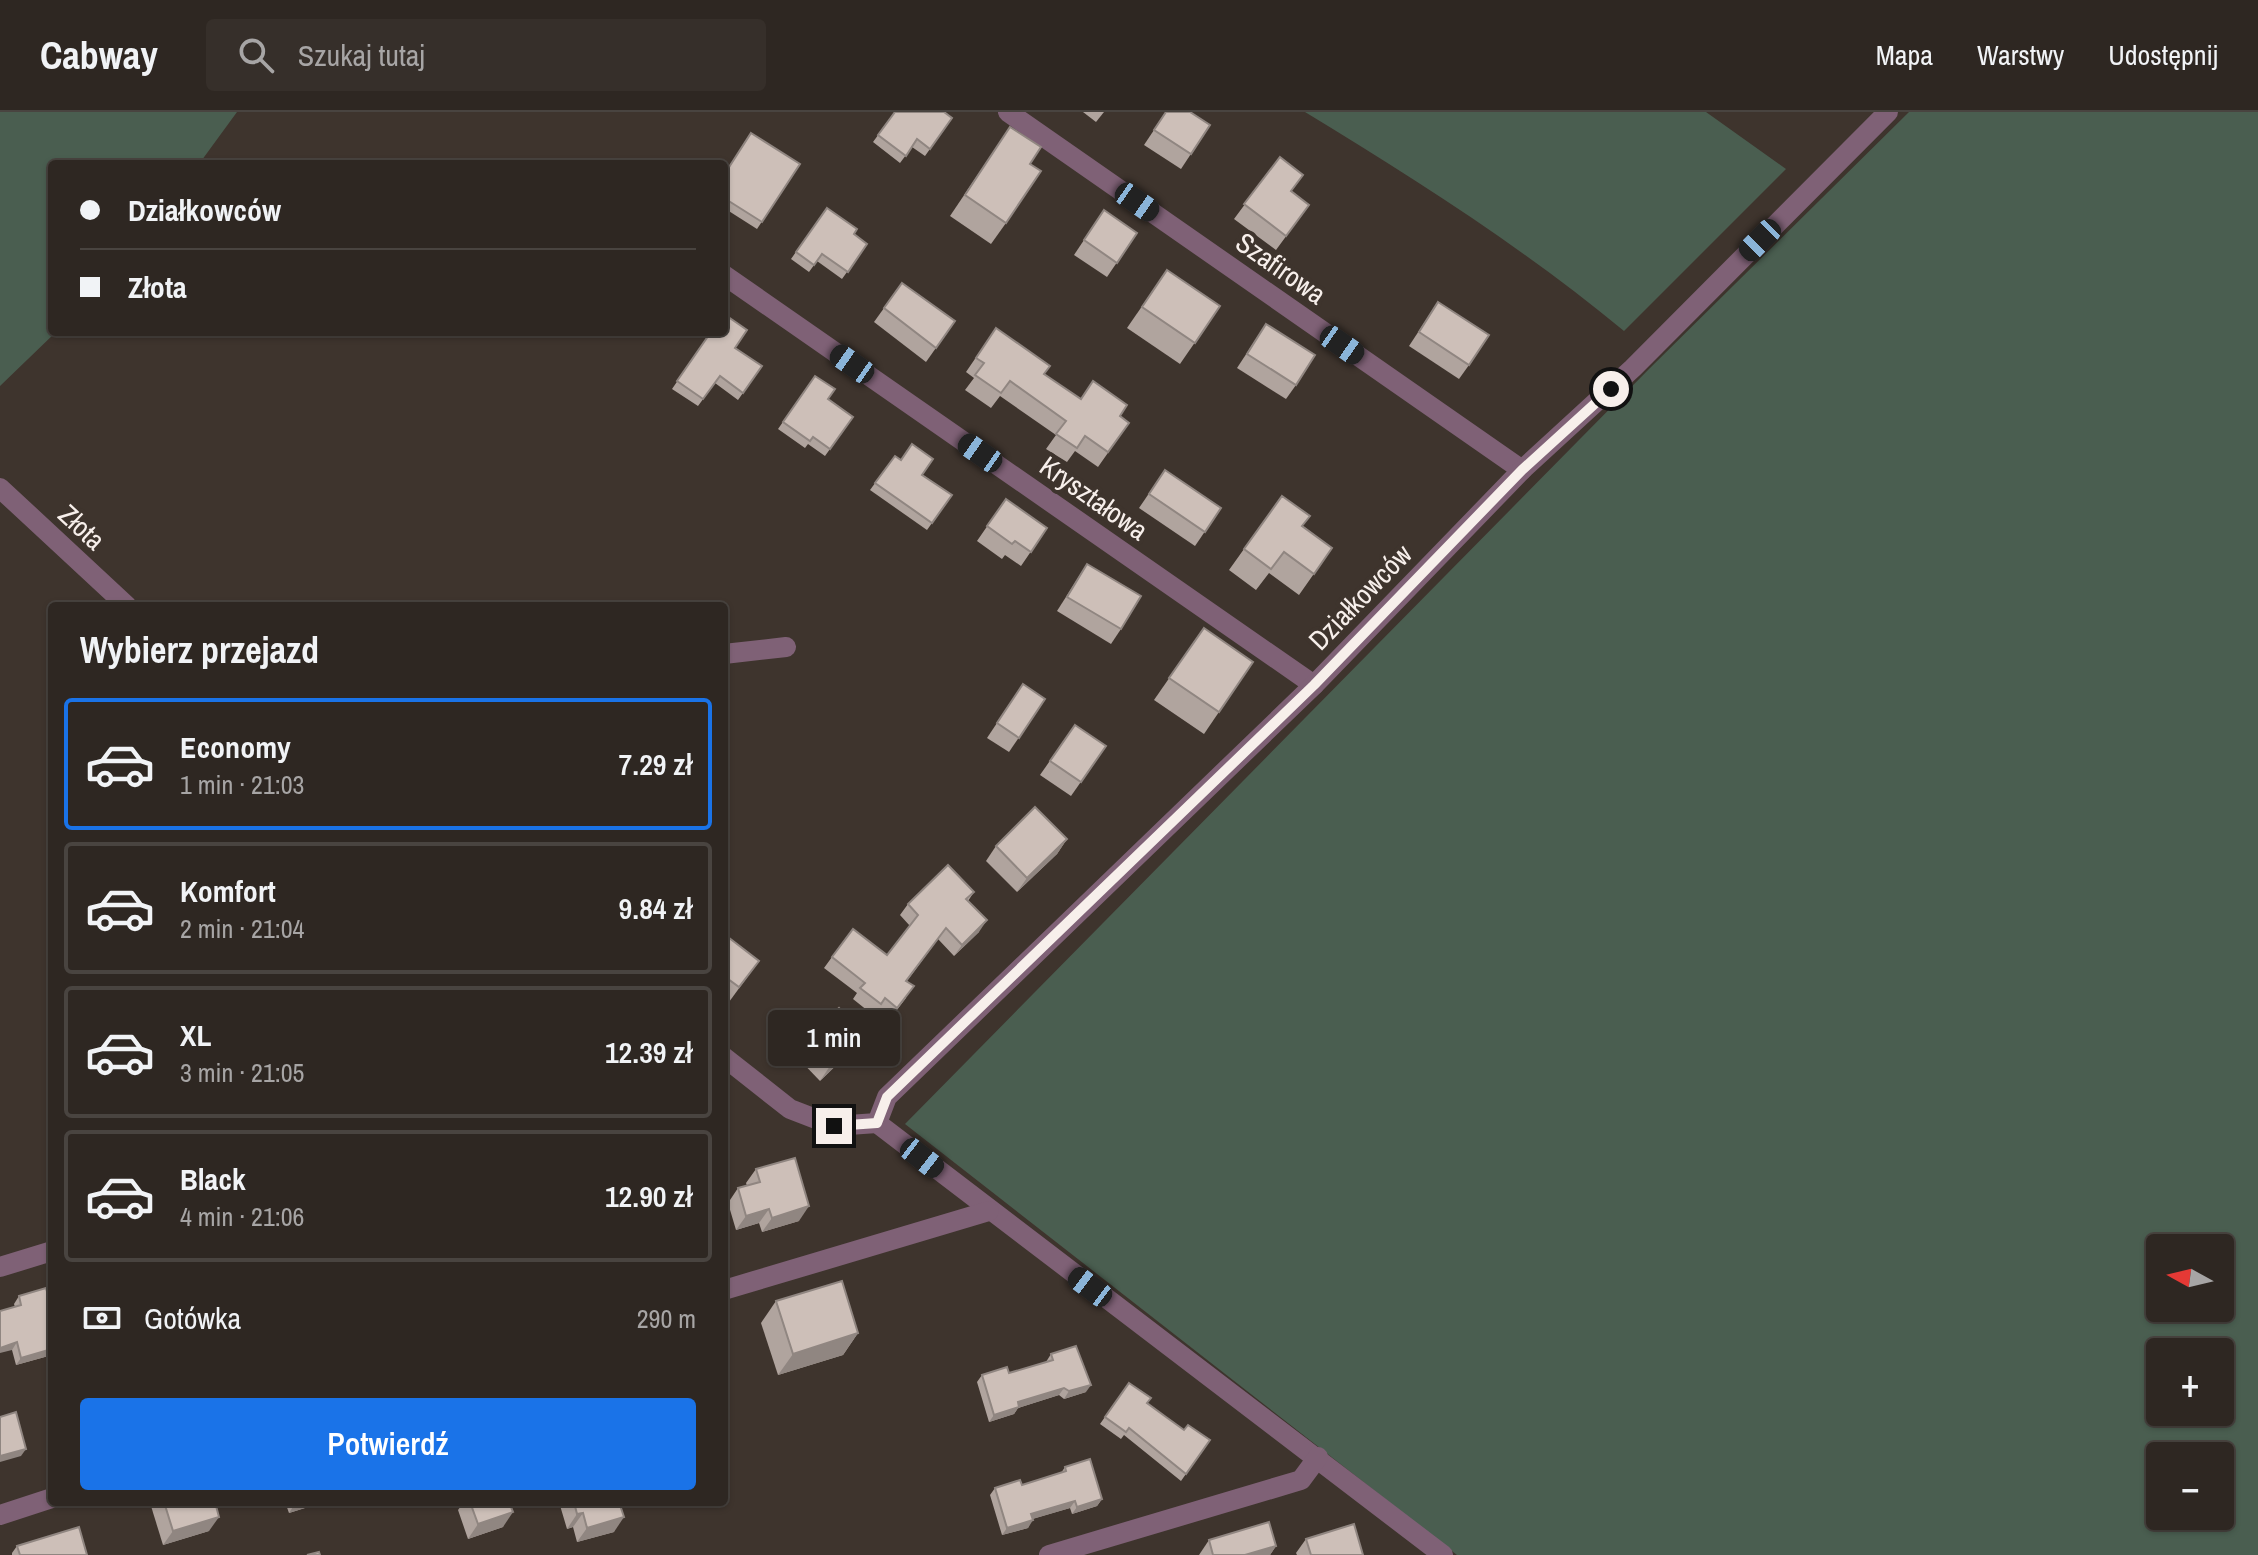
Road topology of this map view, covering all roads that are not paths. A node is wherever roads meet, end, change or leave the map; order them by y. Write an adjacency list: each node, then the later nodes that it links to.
1 (1008, 112): 4 (street, Szafirowa)
2 (1888, 112): 4 (street, Działkowców)
3 (728, 278): 9 (street, Kryształowa)
4 (1522, 470): 9 (street, Działkowców)
5 (0, 488): 6 (street, Złota)
6 (123, 602)
7 (786, 647): 8 (street)
8 (728, 654)
9 (1314, 685): 11 (street, Działkowców)
10 (728, 1060): 11 (street)
11 (877, 1123): 12 (street)
12 (989, 1211): 15 (street); 16 (street)
13 (48, 1252): 14 (street)
14 (0, 1267)
15 (728, 1289)
16 (1318, 1457): 19 (street); 20 (street)
17 (48, 1499): 18 (street)
18 (0, 1515)
19 (1049, 1555)
20 (1443, 1555)

